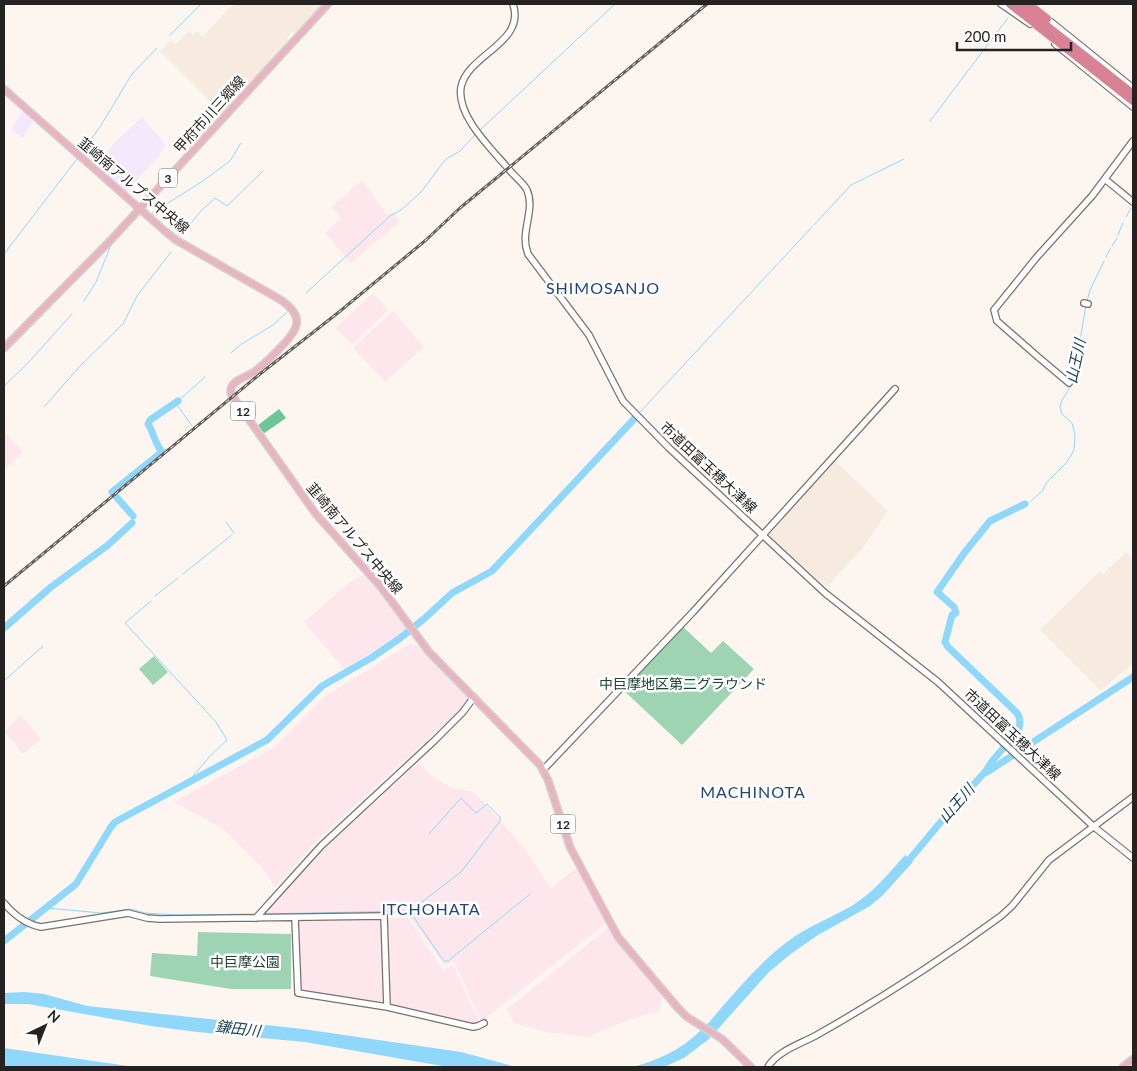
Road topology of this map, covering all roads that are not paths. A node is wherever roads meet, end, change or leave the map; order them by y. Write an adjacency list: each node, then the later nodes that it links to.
1 (328, 4): 16 (main road, 甲府市川三郷線 / 3)
2 (513, 4): 20 (street, 市道田富玉穂大津線)
3 (1002, 4): 6 (highway)
4 (1019, 4): 10 (highway)
5 (1028, 4): 7 (highway)
6 (1012, 10): 11 (highway); 12 (street)
7 (1047, 19): 8 (street)
8 (1133, 88)
9 (4, 90): 16 (main road, 韮崎南アルプス中央線 / 12)
10 (1133, 94)
11 (1133, 101)
12 (1133, 107)
13 (1133, 141): 14 (street)
14 (1105, 179): 15 (street); 18 (street)
15 (1133, 202)
16 (139, 209): 17 (main road, 甲府市川三郷線 / 3); 21 (main road, 韮崎南アルプス中央線 / 12)
17 (4, 348)
18 (1069, 383)
19 (895, 389): 20 (street)
20 (763, 536): 22 (street); 24 (street, 市道田富玉穂大津線)
21 (474, 697): 22 (main road, 韮崎南アルプス中央線 / 12); 27 (street)
22 (544, 770): 32 (main road, 韮崎南アルプス中央線 / 12)
23 (1133, 797): 24 (street)
24 (1093, 826): 25 (street, 市道田富玉穂大津線); 33 (street)
25 (1133, 858)
26 (4, 903): 27 (street)
27 (256, 918): 28 (street)
28 (295, 918): 29 (street); 29 (street)
29 (387, 1007): 30 (street)
30 (484, 1023)
31 (1133, 1059): 34 (main road)
32 (751, 1067)
33 (768, 1067)
34 (1123, 1067)

